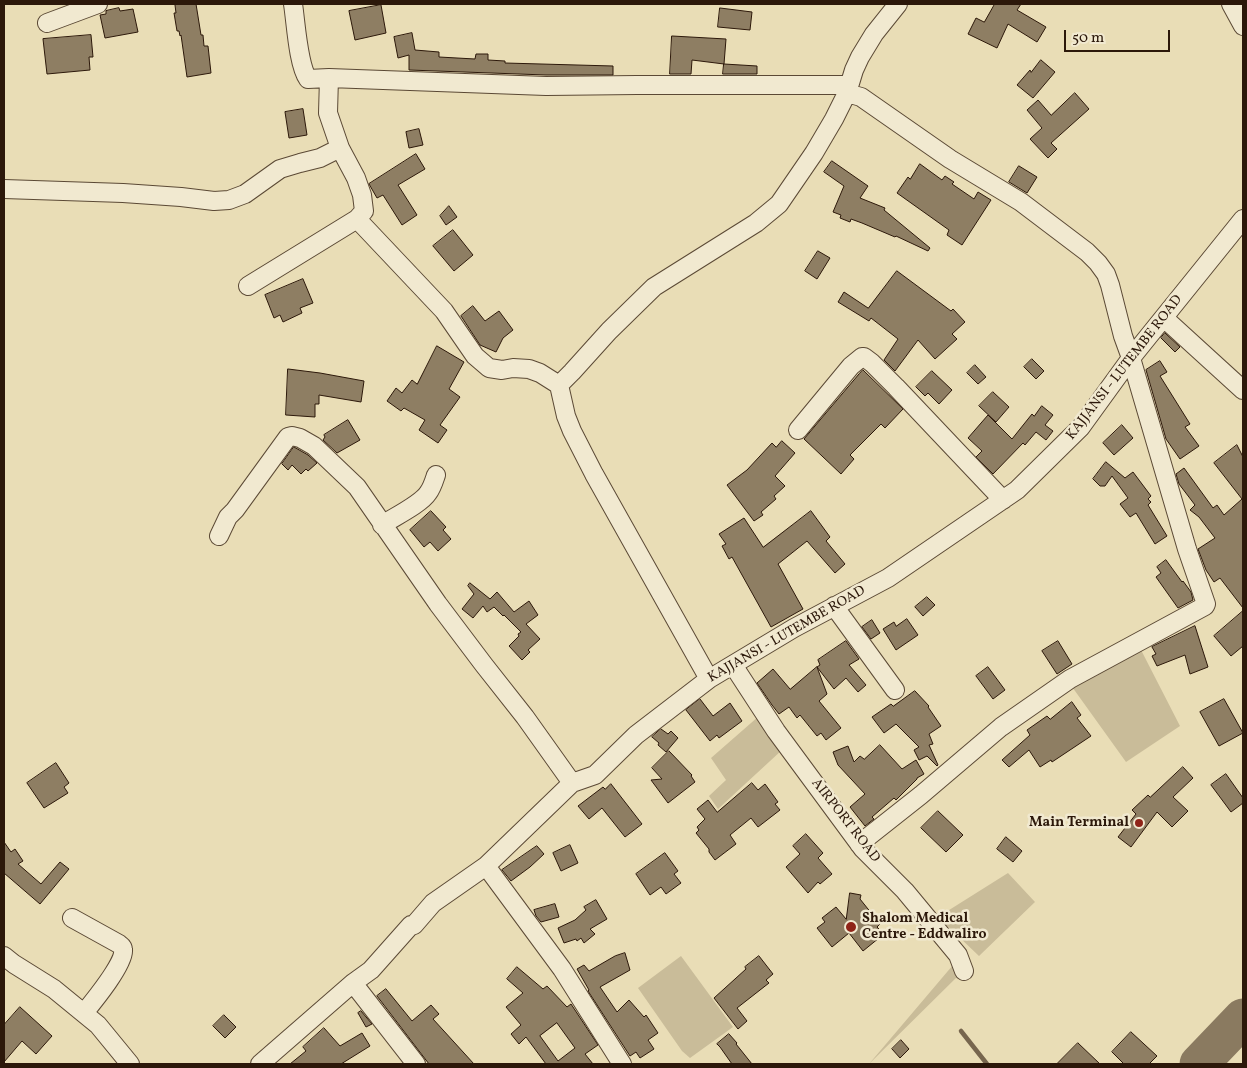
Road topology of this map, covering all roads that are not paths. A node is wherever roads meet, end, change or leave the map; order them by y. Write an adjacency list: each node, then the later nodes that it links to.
1 (98, 4): 5 (street)
2 (293, 4): 7 (street)
3 (898, 4): 8 (street)
4 (1231, 4): 6 (street)
5 (47, 23)
6 (1243, 26)
7 (329, 78): 8 (street); 9 (street)
8 (848, 89): 15 (street); 16 (street)
9 (340, 148): 10 (street); 11 (street)
10 (4, 189)
11 (357, 219): 13 (street); 16 (street)
12 (1243, 219): 14 (street, KAJJANSI - LUTEMBE ROAD)
13 (248, 286)
14 (1164, 318): 15 (street, KAJJANSI - LUTEMBE ROAD); 17 (street)
15 (1131, 358): 20 (street, KAJJANSI - LUTEMBE ROAD); 28 (street)
16 (559, 384): 25 (street)
17 (1243, 390)
18 (798, 430): 20 (street)
19 (436, 475): 21 (street)
20 (1003, 500): 23 (street, KAJJANSI - LUTEMBE ROAD)
21 (382, 524): 22 (street); 27 (street)
22 (219, 536)
23 (834, 606): 24 (street, KAJJANSI - LUTEMBE ROAD); 26 (street)
24 (733, 665): 25 (street, KAJJANSI - LUTEMBE ROAD); 28 (street, AIRPORT ROAD)
25 (709, 679): 27 (street, KAJJANSI - LUTEMBE ROAD)
26 (895, 690)
27 (572, 783): 29 (street, KAJJANSI - LUTEMBE ROAD)
28 (859, 844): 32 (street, AIRPORT ROAD)
29 (486, 866): 33 (street, KAJJANSI - LUTEMBE ROAD); 38 (street)
30 (72, 918): 34 (street)
31 (4, 956): 34 (street)
32 (964, 971)
33 (353, 983): 36 (street, KAJJANSI - LUTEMBE ROAD); 37 (street)
34 (84, 1013): 35 (street)
35 (130, 1064)
36 (260, 1064)
37 (416, 1064)
38 (622, 1064)

